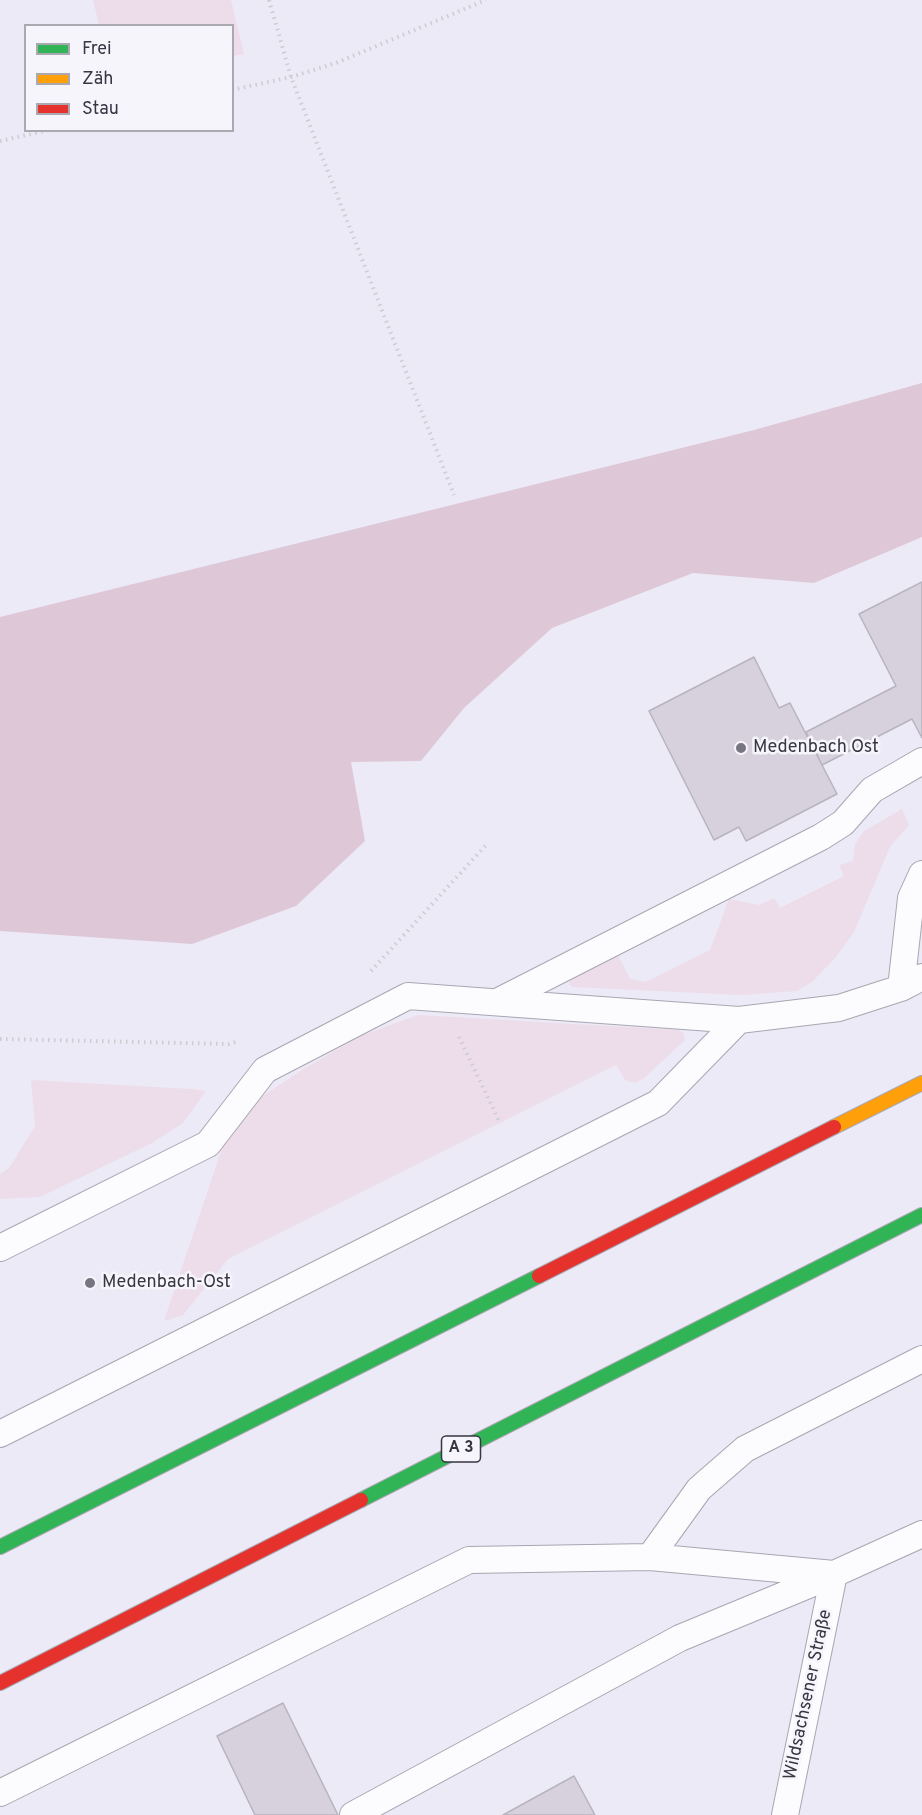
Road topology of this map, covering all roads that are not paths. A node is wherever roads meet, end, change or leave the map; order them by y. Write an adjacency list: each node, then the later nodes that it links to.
1 (922, 761): 4 (lane)
2 (922, 874): 3 (lane)
3 (911, 983): 5 (lane)
4 (497, 1002): 5 (lane); 8 (lane)
5 (739, 1020): 10 (lane)
6 (922, 1083): 12 (highway)
7 (922, 1215): 15 (highway, A 3)
8 (0, 1248)
9 (922, 1359): 13 (lane)
10 (0, 1434)
11 (922, 1534): 14 (lane)
12 (0, 1547)
13 (650, 1557): 14 (lane); 16 (lane)
14 (834, 1574): 17 (lane); 18 (lane, Wildsachsener Straße)
15 (0, 1683)
16 (0, 1792)
17 (353, 1815)
18 (785, 1815)

